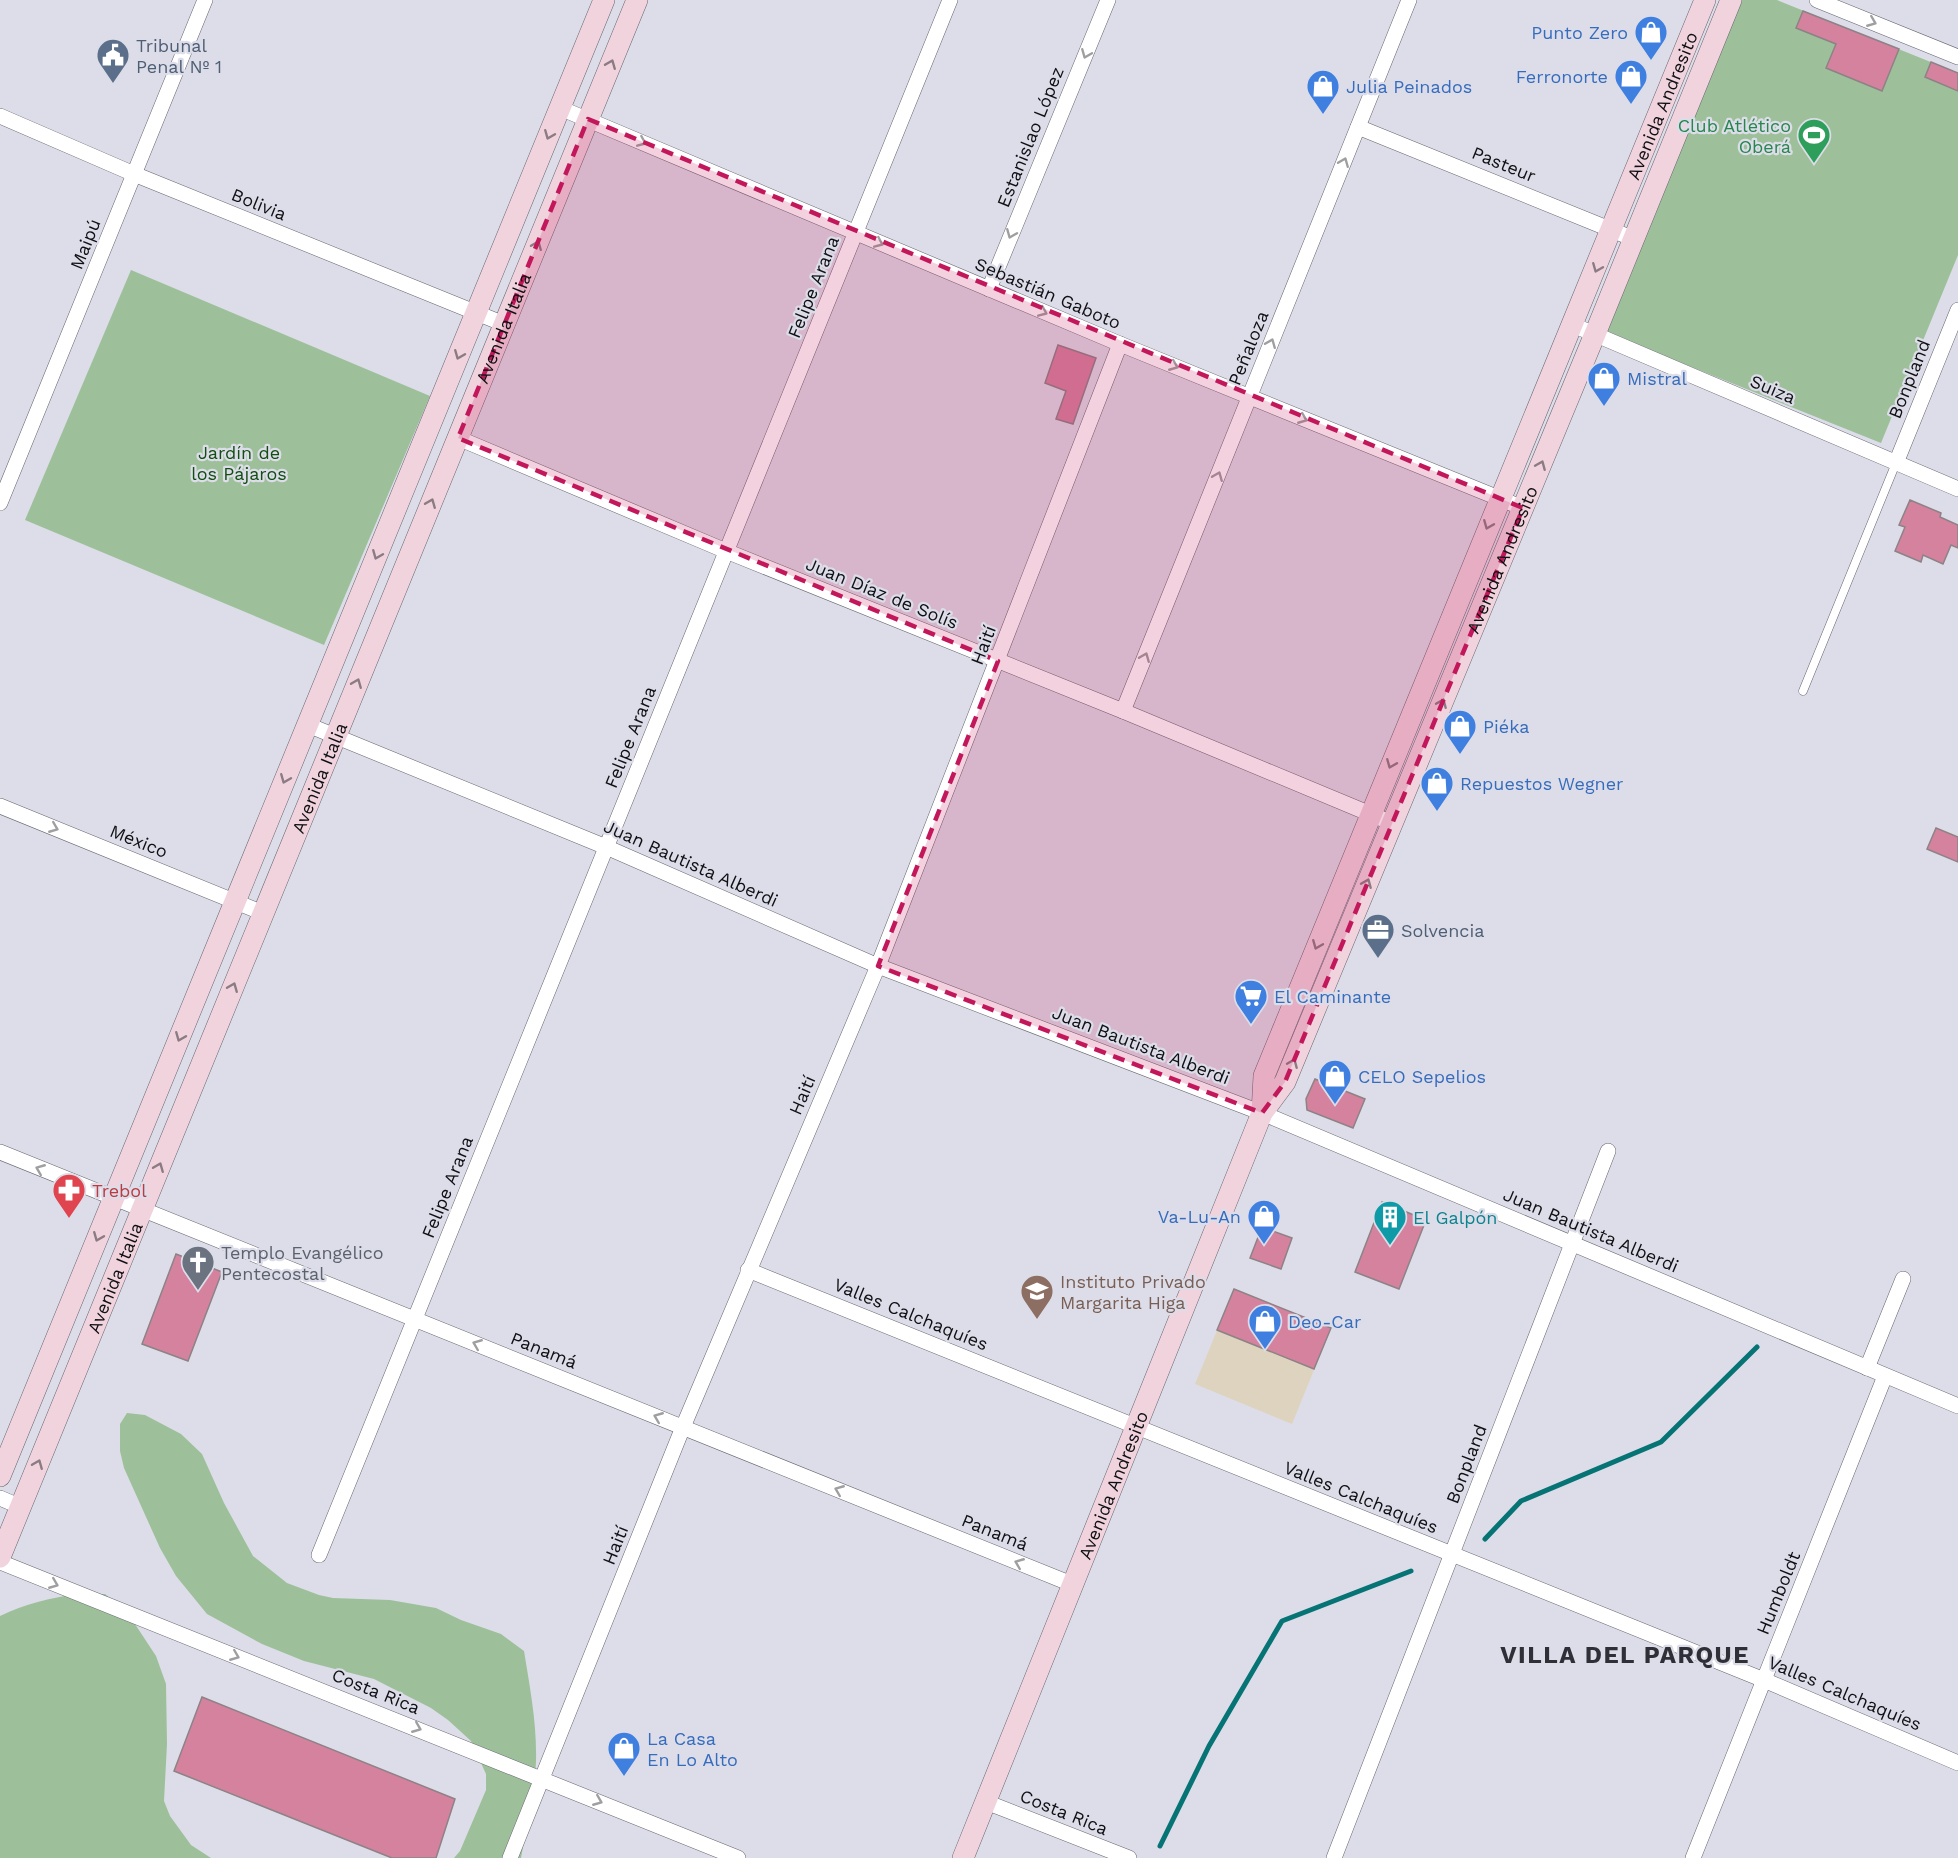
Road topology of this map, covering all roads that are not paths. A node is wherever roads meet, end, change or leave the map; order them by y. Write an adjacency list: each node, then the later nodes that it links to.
1 (205, 0): 15 (street, Maipú)
2 (637, 0): 13 (main road, Avenida Italia, one-way to 2)
3 (950, 0): 17 (street, Felipe Arana)
4 (1108, 0): 19 (street, Estanislao López, one-way to 19)
5 (1409, 0): 14 (street, Peñaloza)
6 (1705, 0): 16 (main road, Avenida Andresito)
7 (1731, 0): 18 (main road, Avenida Andresito)
8 (1817, 0): 10 (street, one-way to 10)
9 (600, 1): 11 (main road, Avenida Italia)
10 (1958, 57)
11 (560, 108): 13 (street, Sebastián Gaboto); 21 (main road, Avenida Italia, one-way to 21)
12 (0, 116): 15 (street, Bolivia)
13 (588, 119): 17 (street, Sebastián Gaboto, one-way to 17); 22 (main road, Avenida Italia, one-way to 13)
14 (1358, 127): 16 (street, Pasteur); 26 (street, Peñaloza, one-way to 14)
15 (134, 174): 21 (street, Bolivia); 29 (street, Maipú)
16 (1613, 229): 18 (street, Pasteur); 23 (main road, Avenida Andresito, one-way to 23)
17 (855, 233): 19 (street, Sebastián Gaboto, one-way to 19); 34 (street, Felipe Arana)
18 (1634, 239): 24 (main road, Avenida Andresito)
19 (989, 289): 25 (street, Sebastián Gaboto, one-way to 25)
20 (1958, 310): 28 (street, Bonpland)
21 (476, 313): 22 (street, Bolivia); 38 (main road, Avenida Italia, one-way to 38)
22 (504, 324): 27 (main road, Avenida Italia)
23 (1573, 325): 24 (street, Suiza); 31 (main road, Avenida Andresito)
24 (1595, 334): 28 (street, Suiza); 33 (main road, Avenida Andresito, one-way to 24)
25 (1120, 344): 26 (street, Sebastián Gaboto, one-way to 26); 35 (street, Haití)
26 (1249, 397): 31 (street, Sebastián Gaboto, one-way to 31); 37 (street, Peñaloza, one-way to 26)
27 (458, 438): 34 (street, Juan Díaz de Solís); 39 (main road, Avenida Italia, one-way to 27)
28 (1896, 463): 30 (street, Suiza); 36 (lane)
29 (5, 475): 32 (street, Maipú)
30 (1958, 489)
31 (1499, 499): 33 (street, Sebastián Gaboto); 41 (main road, Avenida Andresito, one-way to 41)
32 (0, 503)
33 (1523, 508): 42 (main road, Avenida Andresito, one-way to 33)
34 (726, 551): 35 (street, Juan Díaz de Solís); 43 (street, Felipe Arana)
35 (998, 661): 37 (street, Juan Díaz de Solís); 46 (street, Haití)
36 (1803, 691)
37 (1123, 711): 41 (street, Juan Díaz de Solís)
38 (308, 725): 39 (street, Juan Bautista Alberdi); 44 (main road, Avenida Italia, one-way to 44)
39 (335, 737): 43 (street, Juan Bautista Alberdi); 45 (main road, Avenida Italia)
40 (0, 806): 44 (street, México, one-way to 44)
41 (1370, 814): 42 (street, Juan Díaz de Solís); 47 (main road, Avenida Andresito, one-way to 47)
42 (1392, 823): 47 (main road, Avenida Andresito, one-way to 42)
43 (606, 847): 46 (street, Juan Bautista Alberdi); 55 (street, Felipe Arana)
44 (236, 901): 45 (street, México); 50 (main road, Avenida Italia, one-way to 50)
45 (263, 913): 51 (main road, Avenida Italia, one-way to 45)
46 (878, 966): 47 (street, Juan Bautista Alberdi); 53 (street, Haití)
47 (1262, 1113): 52 (street, Juan Bautista Alberdi); 60 (main road, Avenida Andresito)
48 (1608, 1151): 52 (street, Bonpland)
49 (0, 1152): 50 (street, Panamá, one-way to 49)
50 (114, 1198): 51 (street, Panamá); 61 (main road, Avenida Italia, one-way to 61)
51 (142, 1210): 55 (street, Panamá); 63 (main road, Avenida Italia, one-way to 51)
52 (1572, 1243): 56 (street, Juan Bautista Alberdi); 64 (street, Bonpland)
53 (748, 1270): 59 (street, Haití); 60 (street, Valles Calchaquíes)
54 (1903, 1279): 56 (street)
55 (415, 1320): 59 (street, Panamá, one-way to 55); 65 (street, Felipe Arana)
56 (1867, 1368): 57 (street, Juan Bautista Alberdi)
57 (1885, 1376): 58 (street, Juan Bautista Alberdi); 69 (street, Humboldt)
58 (1958, 1406)
59 (683, 1427): 68 (street, Panamá, one-way to 59); 71 (street, Haití)
60 (1135, 1427): 64 (street, Valles Calchaquíes); 68 (main road, Avenida Andresito)
61 (0, 1476)
62 (0, 1498): 63 (street)
63 (21, 1507): 66 (main road, Avenida Italia)
64 (1452, 1554): 69 (street, Valles Calchaquíes); 77 (street, Bonpland)
65 (319, 1556)
66 (0, 1557)
67 (0, 1562): 71 (street, Costa Rica, one-way to 71)
68 (1074, 1585): 72 (main road, Avenida Andresito)
69 (1764, 1680): 70 (street, Valles Calchaquíes); 78 (street, Humboldt)
70 (1958, 1763)
71 (543, 1779): 73 (street, Haití); 74 (street, Costa Rica, one-way to 74)
72 (986, 1802): 75 (main road, Avenida Andresito); 76 (street, Costa Rica)
73 (510, 1858)
74 (738, 1858)
75 (963, 1858)
76 (1129, 1858)
77 (1334, 1858)
78 (1694, 1858)

